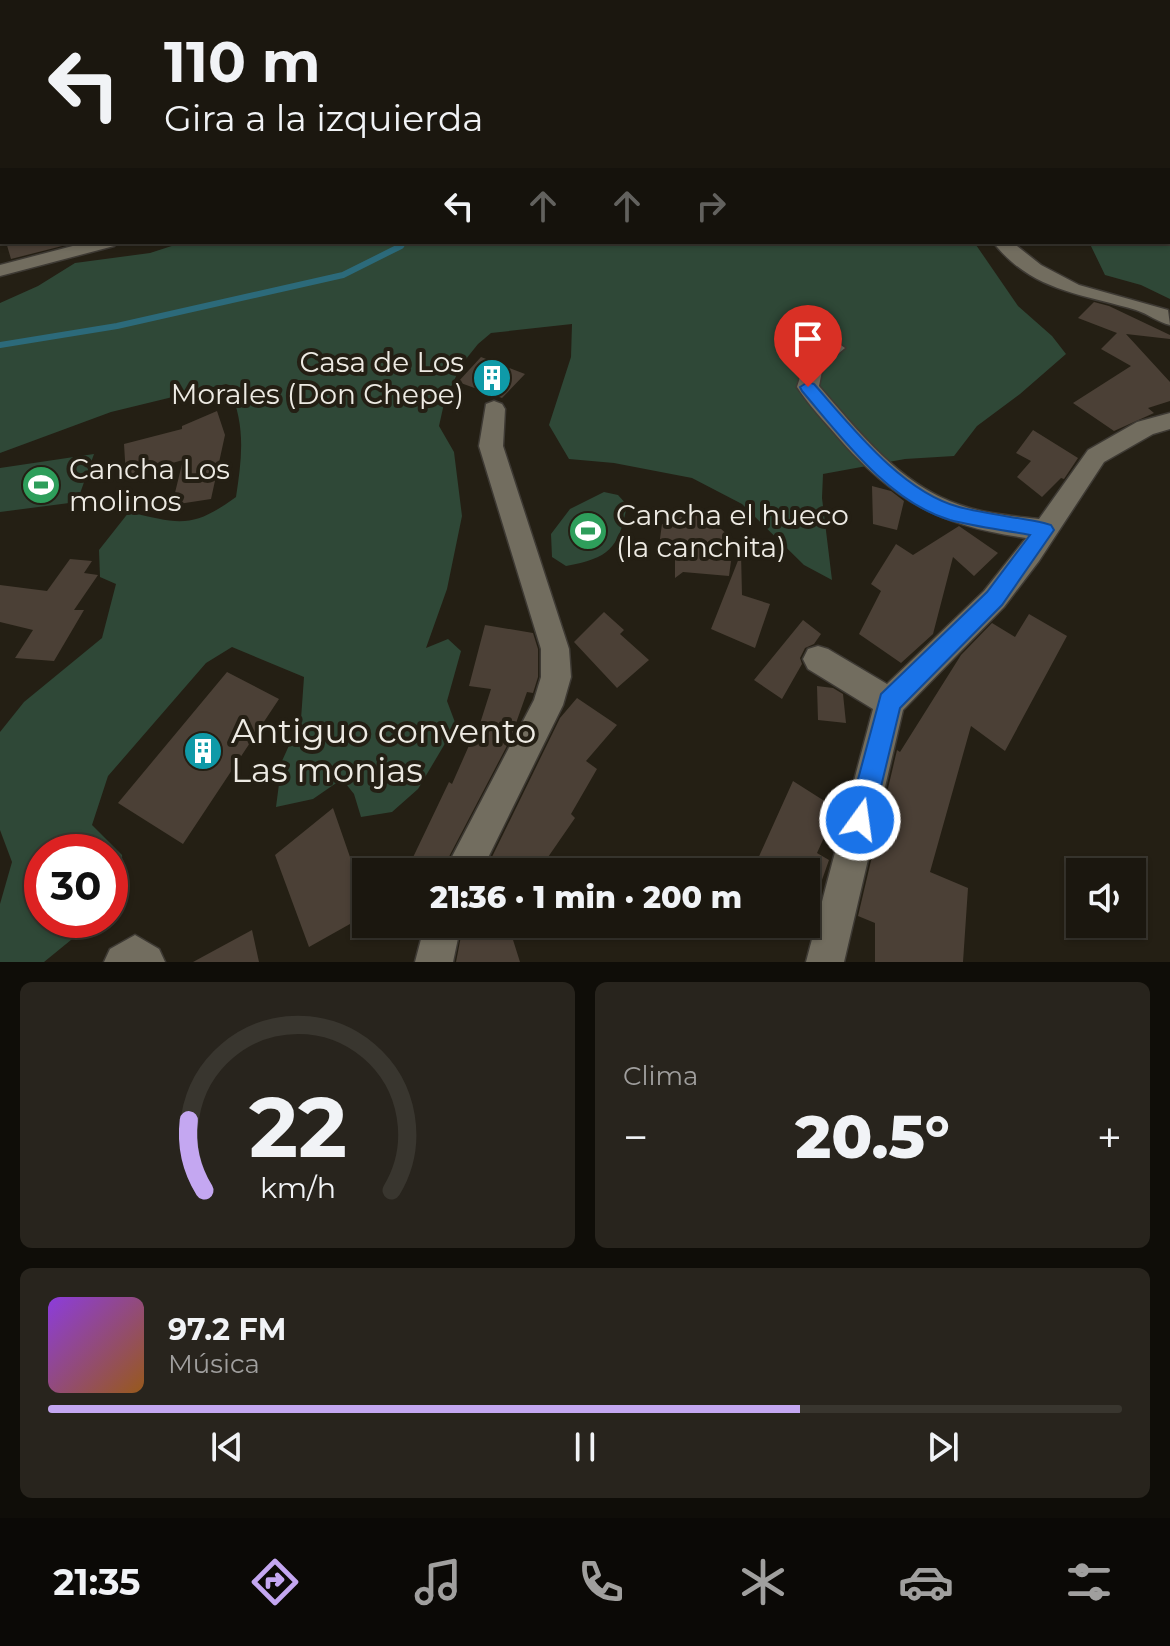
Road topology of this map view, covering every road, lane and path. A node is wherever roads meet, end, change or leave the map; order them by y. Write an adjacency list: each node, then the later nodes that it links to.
1 (101, 244): 3 (street)
2 (1004, 244): 4 (street)
3 (0, 271)
4 (1170, 319)
5 (835, 348): 8 (street)
6 (494, 409): 11 (street)
7 (1170, 421): 8 (street)
8 (1044, 530): 10 (street)
9 (818, 659): 10 (street)
10 (890, 702): 16 (street)
11 (469, 858)
12 (440, 938): 15 (street)
13 (123, 962): 14 (street)
14 (146, 962)
15 (434, 962)
16 (825, 962)

